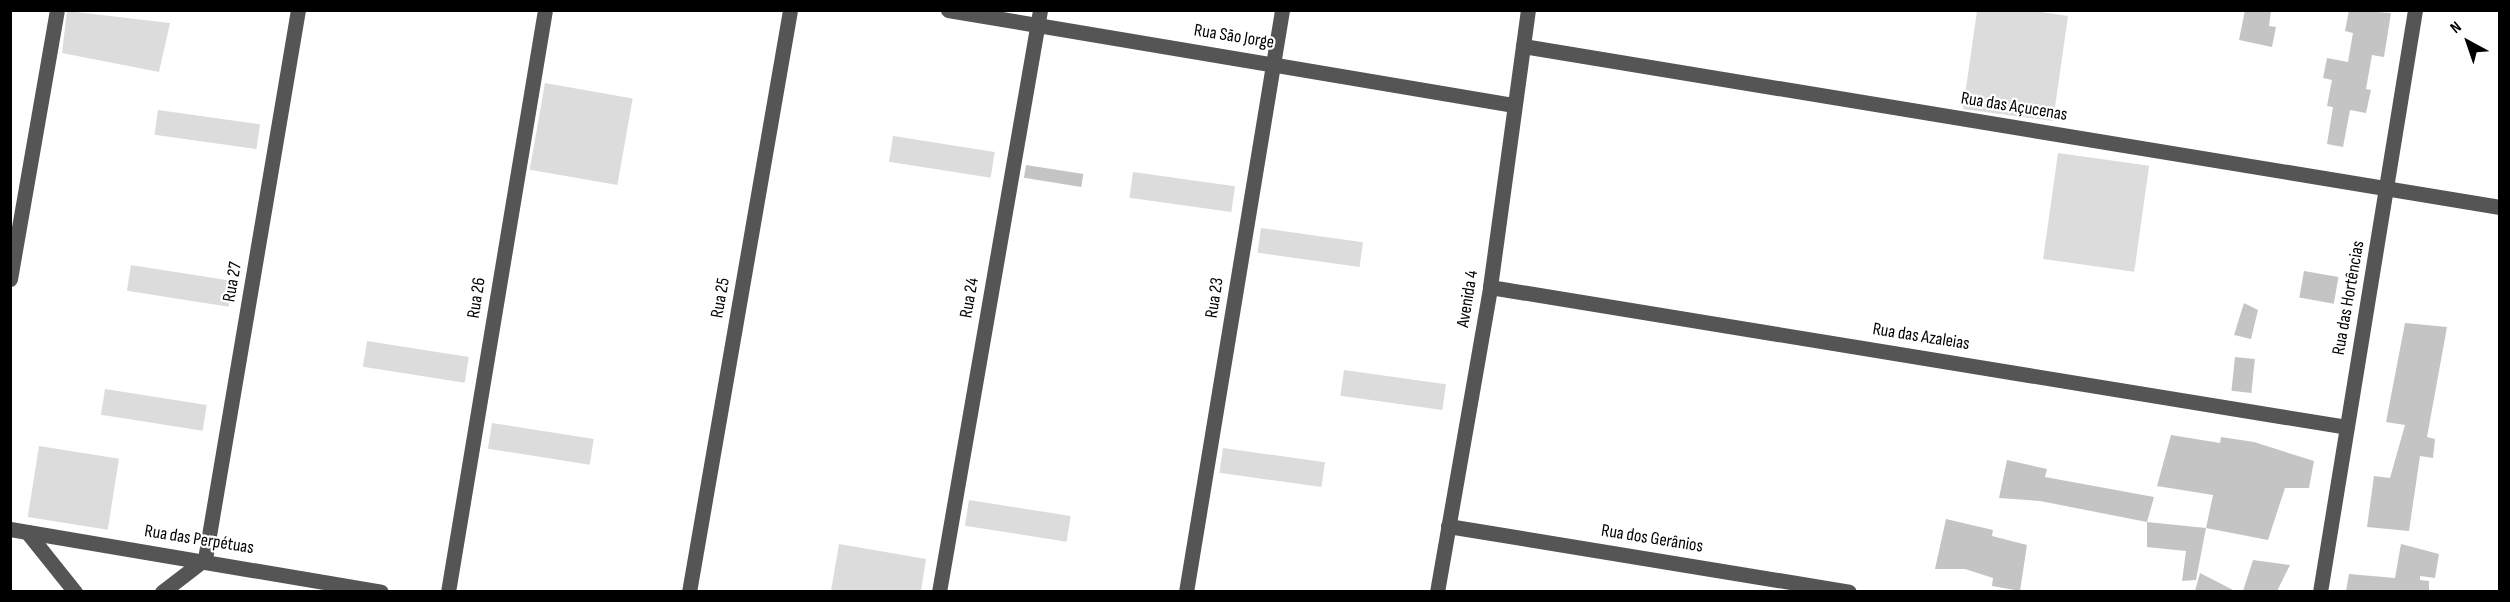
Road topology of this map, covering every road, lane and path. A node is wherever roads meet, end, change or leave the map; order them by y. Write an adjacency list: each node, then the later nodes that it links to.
1 (298, 10): 21 (street, Rua 27)
2 (544, 10): 25 (street, Rua 26)
3 (790, 10): 26 (street, Rua 25)
4 (948, 10): 9 (street, Rua São Jorge)
5 (1282, 10): 11 (street, Rua 23)
6 (1528, 10): 10 (street, Avenida 4)
7 (2415, 10): 13 (street, Rua das Hortências)
8 (57, 11): 15 (street)
9 (1039, 18): 11 (street, Rua São Jorge); 27 (street, Rua 24)
10 (1523, 46): 12 (street, Avenida 4); 13 (street, Rua das Açucenas)
11 (1274, 63): 12 (street, Rua São Jorge); 28 (street, Rua 23)
12 (1514, 105): 16 (street, Avenida 4)
13 (2387, 188): 14 (street, Rua das Açucenas); 17 (street, Rua das Hortências)
14 (2499, 207)
15 (10, 279)
16 (1490, 286): 17 (street, Rua das Azaleias); 18 (street, Avenida 4)
17 (2346, 427): 31 (street, Rua das Hortências)
18 (1448, 526): 29 (street, Avenida 4); 30 (street, Rua dos Gerânios)
19 (10, 529): 20 (street, Rua das Perpétuas)
20 (27, 532): 21 (street, Rua das Perpétuas); 22 (street)
21 (205, 559): 23 (street); 24 (street, Rua das Perpétuas)
22 (75, 591)
23 (162, 591)
24 (381, 591)
25 (448, 591)
26 (689, 591)
27 (939, 591)
28 (1186, 591)
29 (1437, 591)
30 (1850, 591)
31 (2320, 591)

